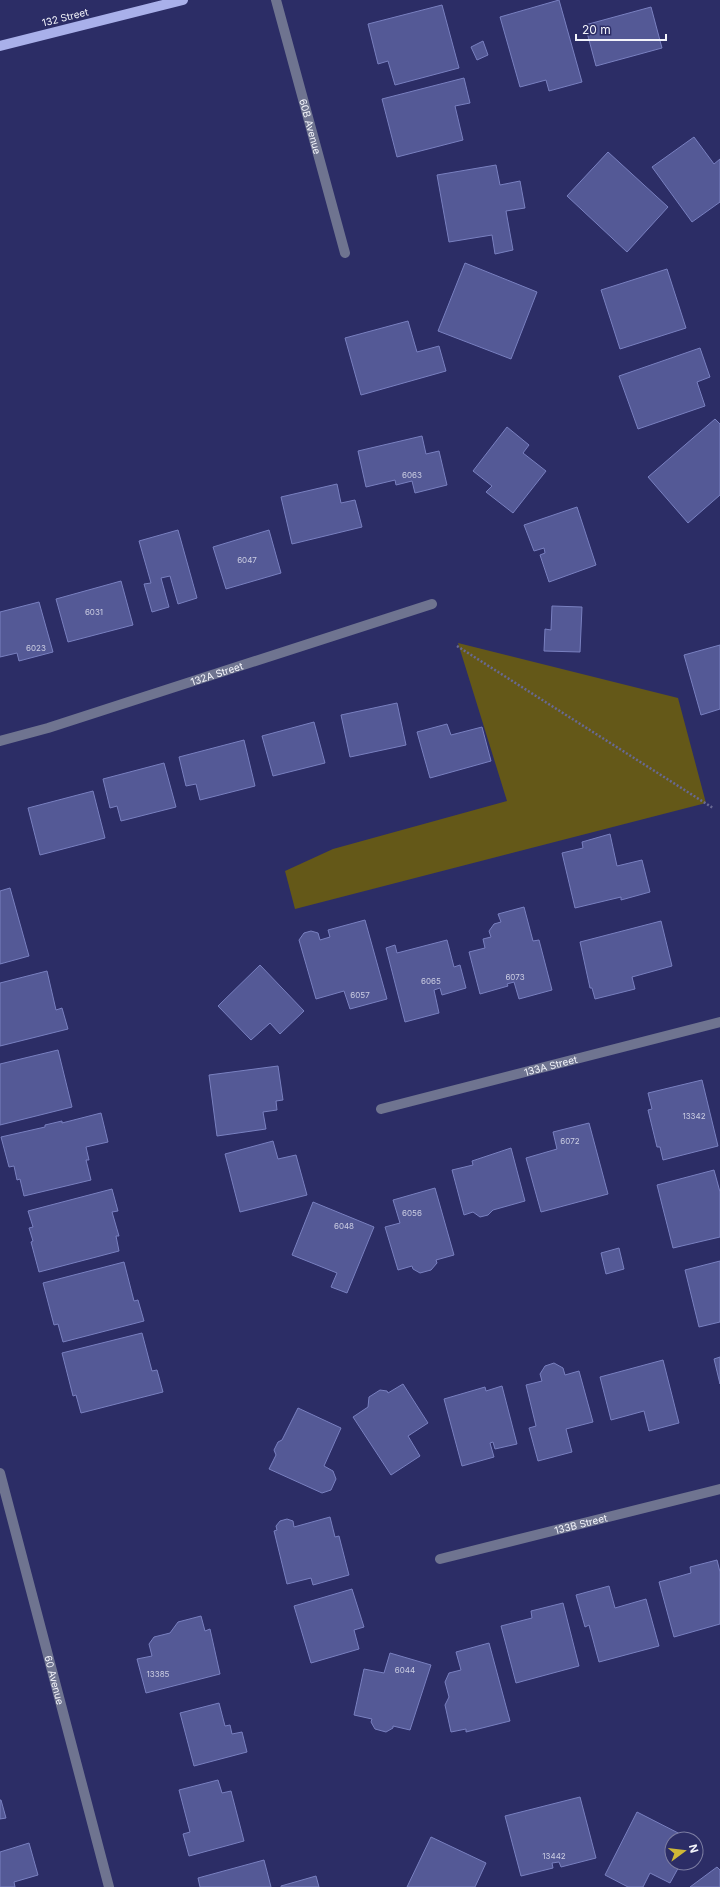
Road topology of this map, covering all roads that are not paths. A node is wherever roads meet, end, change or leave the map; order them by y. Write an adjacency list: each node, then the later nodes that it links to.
1 (183, 0): 3 (main road, 132 Street)
2 (276, 0): 4 (street, 60B Avenue)
3 (0, 46)
4 (345, 252)
5 (432, 604): 6 (street, 132A Street)
6 (0, 741)
7 (720, 1022): 8 (street, 133A Street)
8 (381, 1110)
9 (0, 1473): 12 (street, 60 Avenue)
10 (720, 1489): 11 (street, 133B Street)
11 (440, 1559)
12 (109, 1887)

